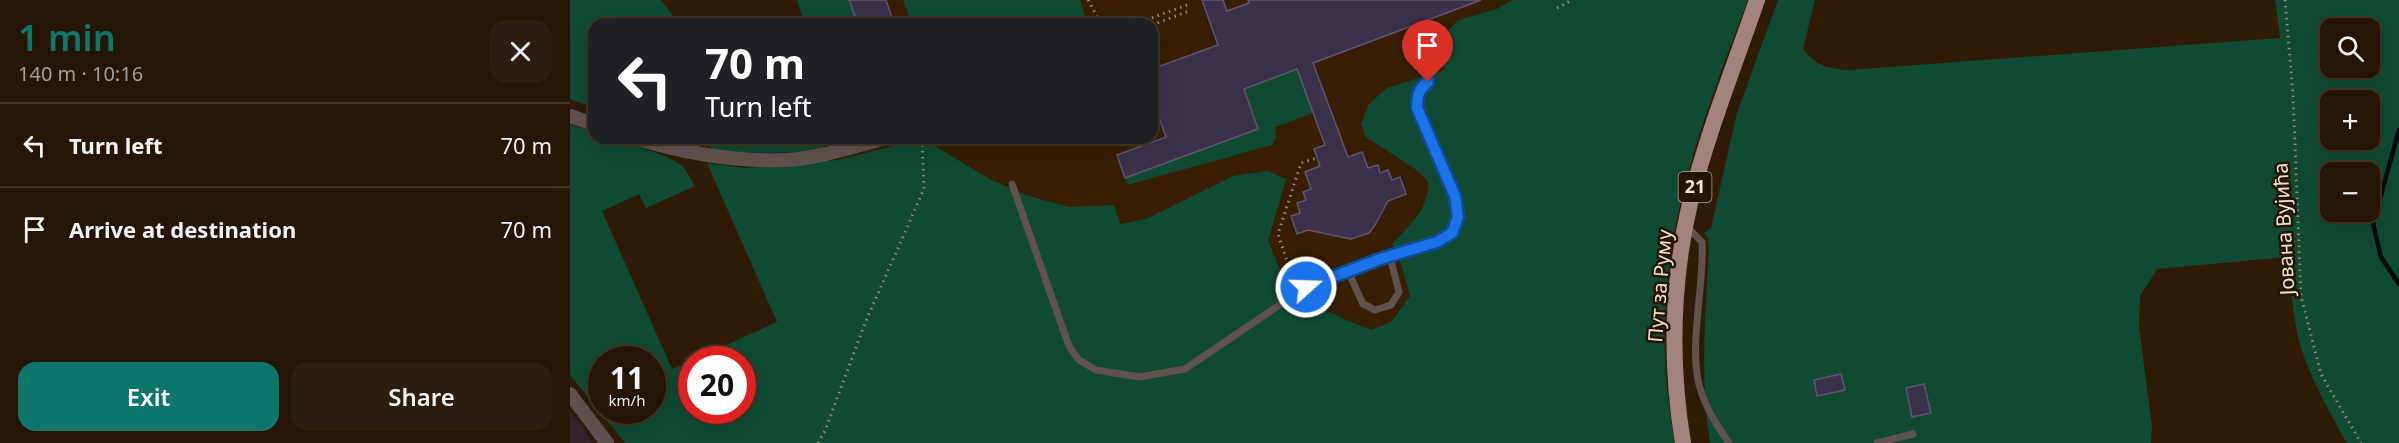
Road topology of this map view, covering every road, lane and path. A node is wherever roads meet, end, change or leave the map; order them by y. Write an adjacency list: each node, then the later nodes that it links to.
1 (1088, 0): 8 (path)
2 (1572, 0): 6 (path)
3 (1757, 0): 19 (main road, Пут за Руму / 21)
4 (2285, 0): 30 (path, Јована Вујића)
5 (1187, 5): 9 (path)
6 (1557, 8)
7 (1189, 11): 10 (path)
8 (1098, 18)
9 (1151, 18)
10 (1158, 23)
11 (1428, 82): 20 (lane)
12 (570, 116): 13 (street)
13 (588, 122)
14 (660, 144): 15 (street)
15 (863, 144)
16 (922, 144): 26 (path)
17 (1317, 158): 22 (path)
18 (1012, 184): 22 (lane)
19 (1686, 226): 27 (main road, Пут за Руму / 21); 28 (lane)
20 (1390, 256): 21 (lane); 21 (lane)
21 (1348, 272): 22 (lane)
22 (1306, 287)
23 (570, 394): 25 (street)
24 (1913, 434): 29 (lane)
25 (607, 443)
26 (818, 443)
27 (1683, 443)
28 (1729, 443)
29 (1877, 443)
30 (2361, 443)

